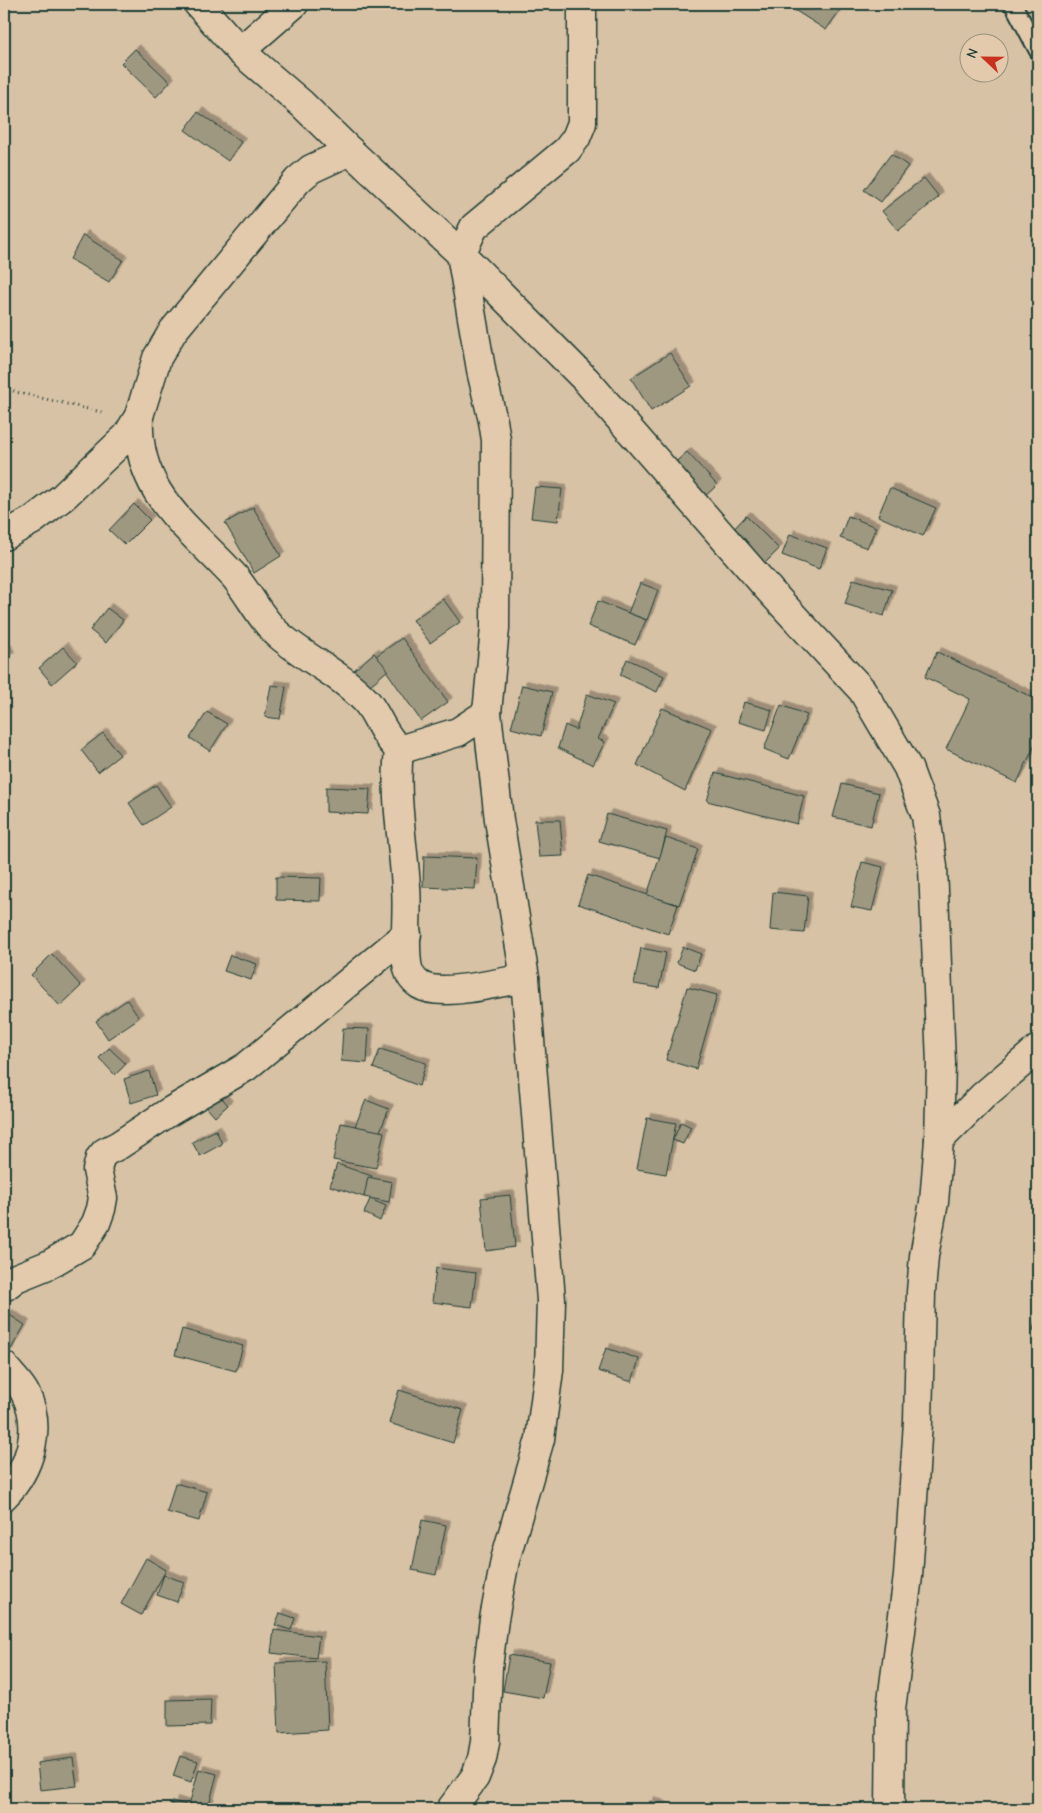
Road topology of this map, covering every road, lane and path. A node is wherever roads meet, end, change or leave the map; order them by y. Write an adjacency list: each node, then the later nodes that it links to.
1 (198, 4): 5 (street)
2 (294, 4): 5 (street)
3 (582, 4): 8 (street)
4 (1013, 4): 6 (lane)
5 (240, 51): 7 (street)
6 (1038, 52)
7 (350, 151): 8 (street); 10 (street)
8 (461, 254): 12 (street); 17 (street)
9 (4, 387): 10 (path)
10 (138, 419): 11 (street); 13 (street)
11 (4, 536)
12 (487, 713): 13 (street); 15 (street)
13 (399, 750): 14 (street)
14 (407, 934): 15 (street); 18 (street)
15 (525, 978): 21 (street)
16 (1038, 1049): 17 (street)
17 (939, 1140): 22 (street)
18 (4, 1287)
19 (4, 1366): 20 (street)
20 (4, 1496)
21 (451, 1809)
22 (890, 1809)

